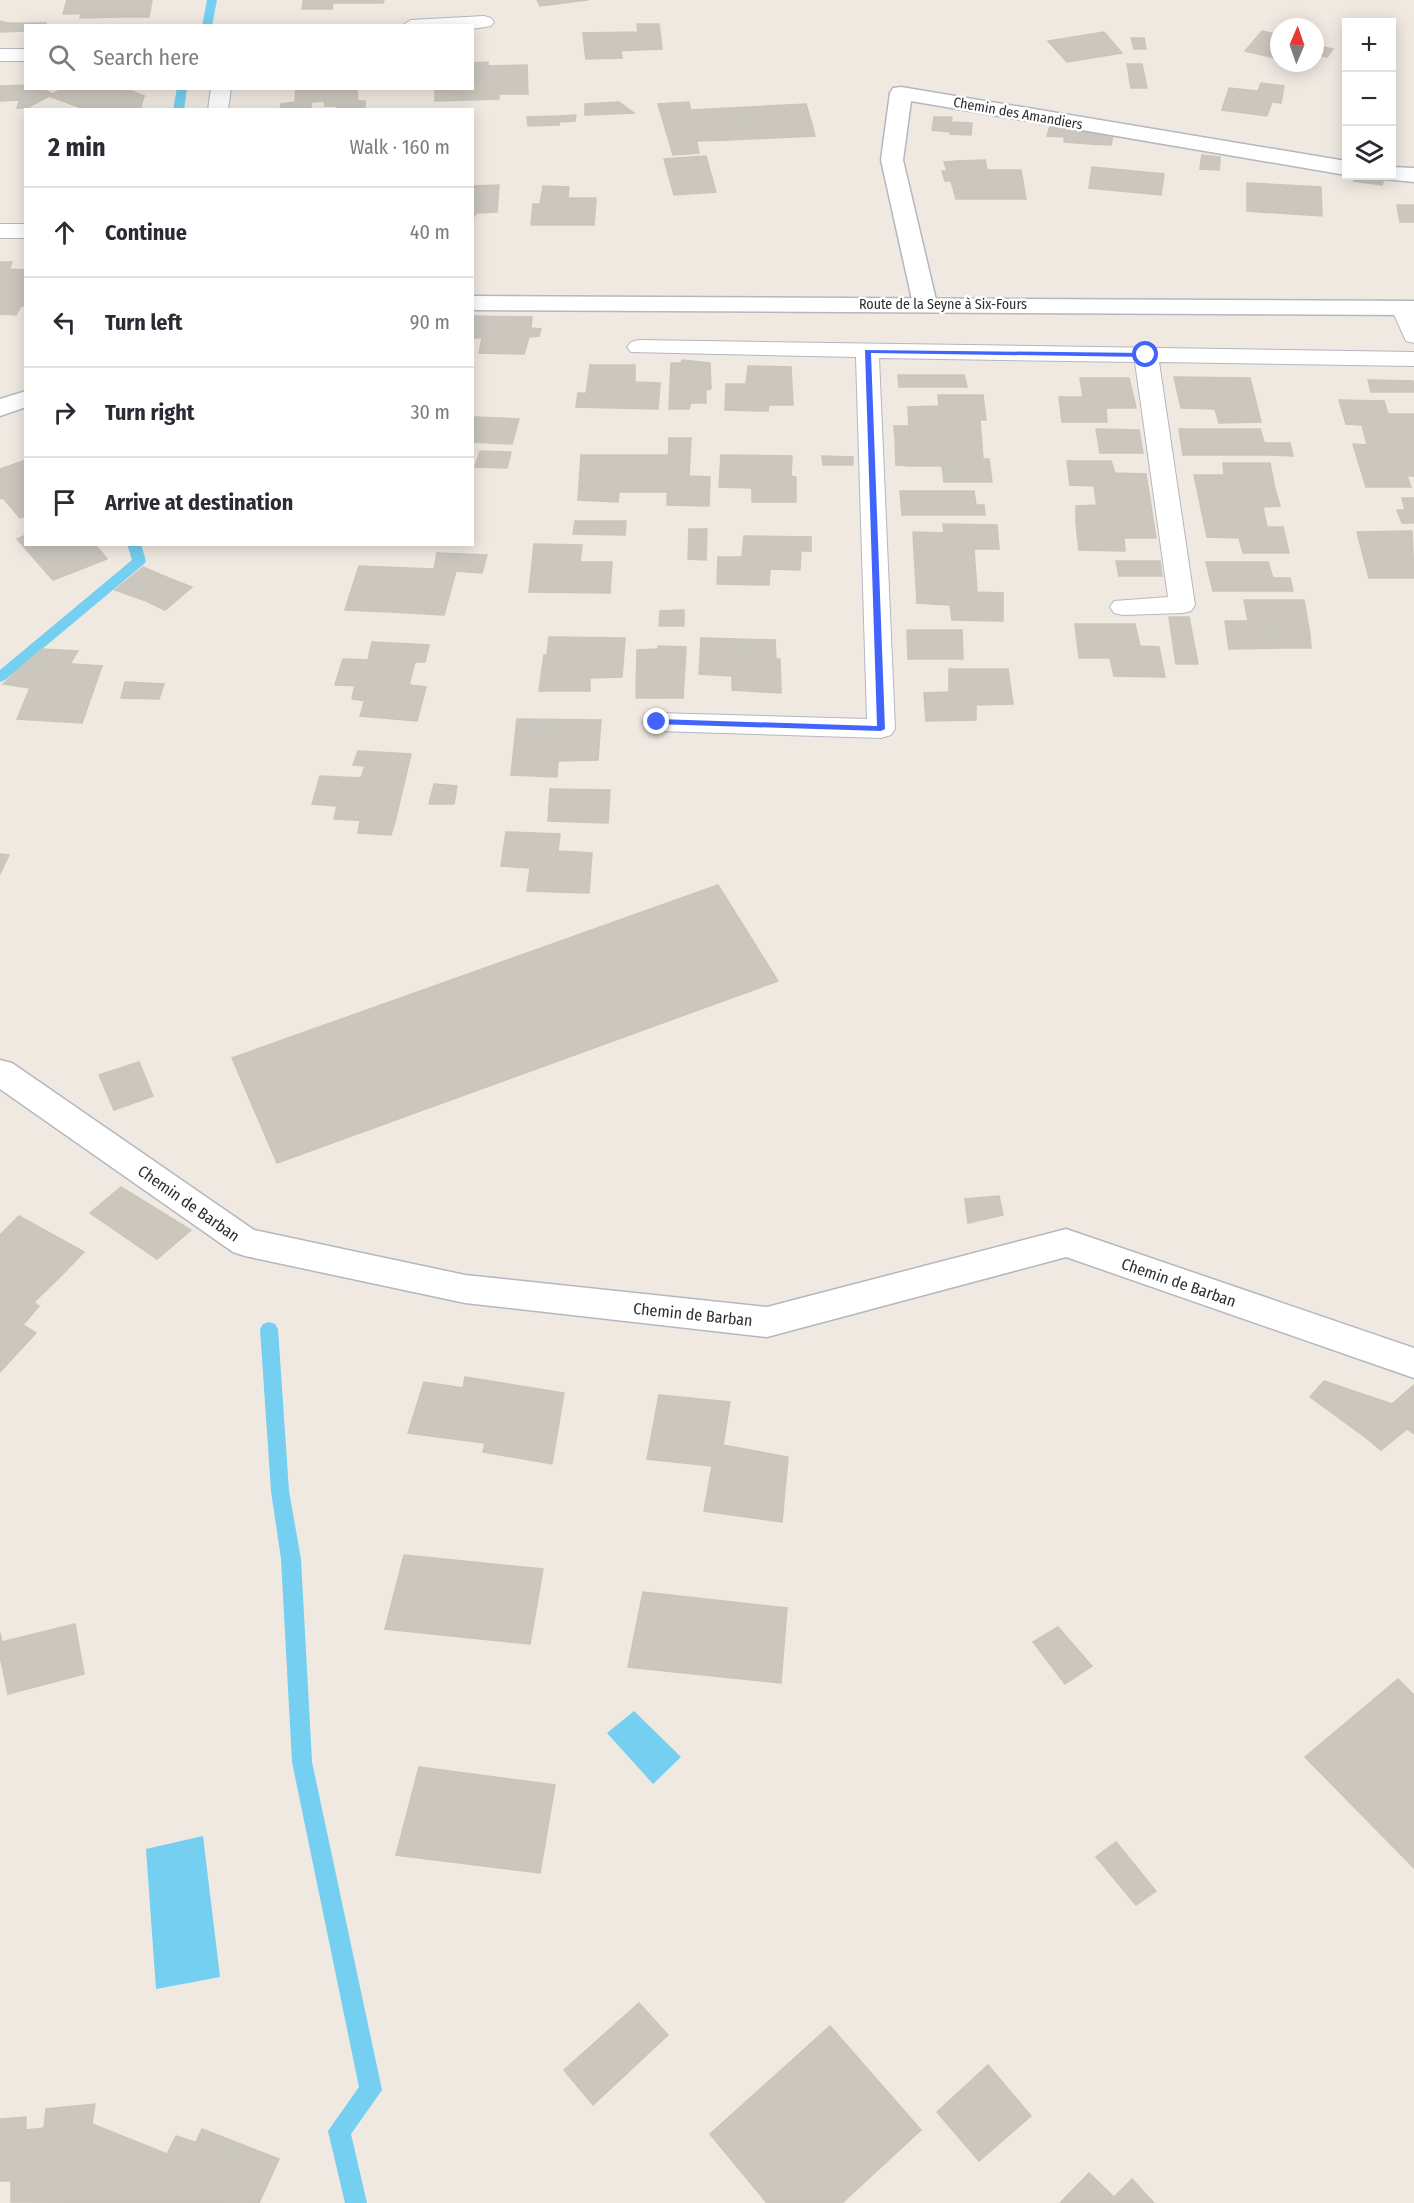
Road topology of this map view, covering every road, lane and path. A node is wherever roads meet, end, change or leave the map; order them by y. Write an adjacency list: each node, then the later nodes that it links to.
1 (484, 22): 2 (lane)
2 (448, 24)
3 (0, 55): 4 (lane)
4 (24, 55)
5 (221, 90): 6 (lane)
6 (218, 108)
7 (1342, 167): 13 (street, Chemin des Amandiers)
8 (1396, 174): 9 (street)
9 (1414, 175)
10 (0, 231): 11 (lane)
11 (24, 231)
12 (474, 303): 13 (street, Route de la Seyne à Six-Fours)
13 (925, 304): 14 (street, Route de la Seyne à Six-Fours)
14 (1408, 308): 15 (lane)
15 (1414, 336)
16 (639, 347): 17 (lane)
17 (867, 351): 18 (lane); 23 (lane)
18 (1146, 355): 19 (lane); 22 (lane)
19 (1414, 359)
20 (24, 399): 21 (street)
21 (0, 408)
22 (1123, 607)
23 (657, 722)
24 (0, 1072): 25 (street, Chemin de Barban)
25 (1414, 1363)

